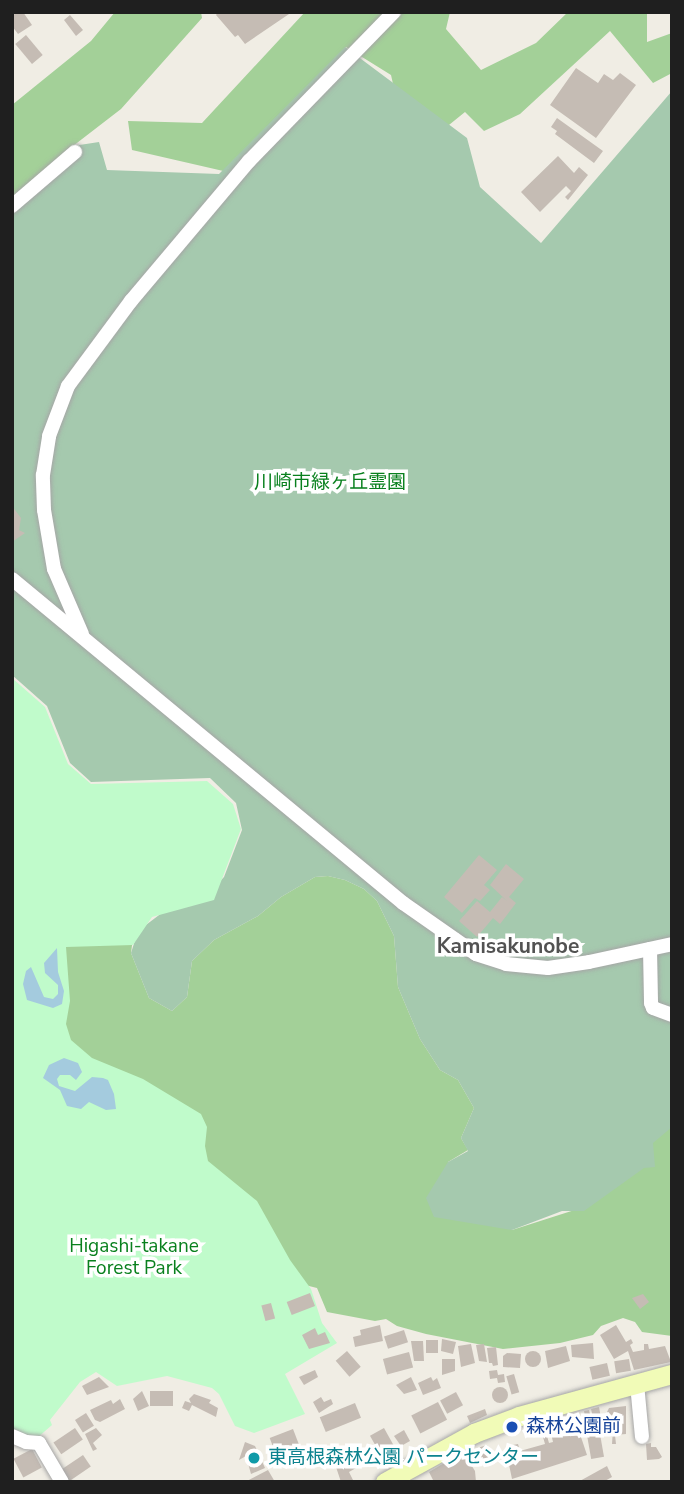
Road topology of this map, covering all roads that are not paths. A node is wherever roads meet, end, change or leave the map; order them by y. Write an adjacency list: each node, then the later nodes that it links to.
1 (394, 12): 5 (street)
2 (75, 152): 3 (street)
3 (12, 206)
4 (12, 579): 5 (street)
5 (83, 636): 7 (street)
6 (672, 944): 7 (street)
7 (650, 949): 8 (street)
8 (672, 1015)
9 (672, 1374): 10 (street)
10 (637, 1384): 12 (street); 14 (street)
11 (12, 1436): 13 (street)
12 (642, 1437)
13 (62, 1482)
14 (385, 1482)

